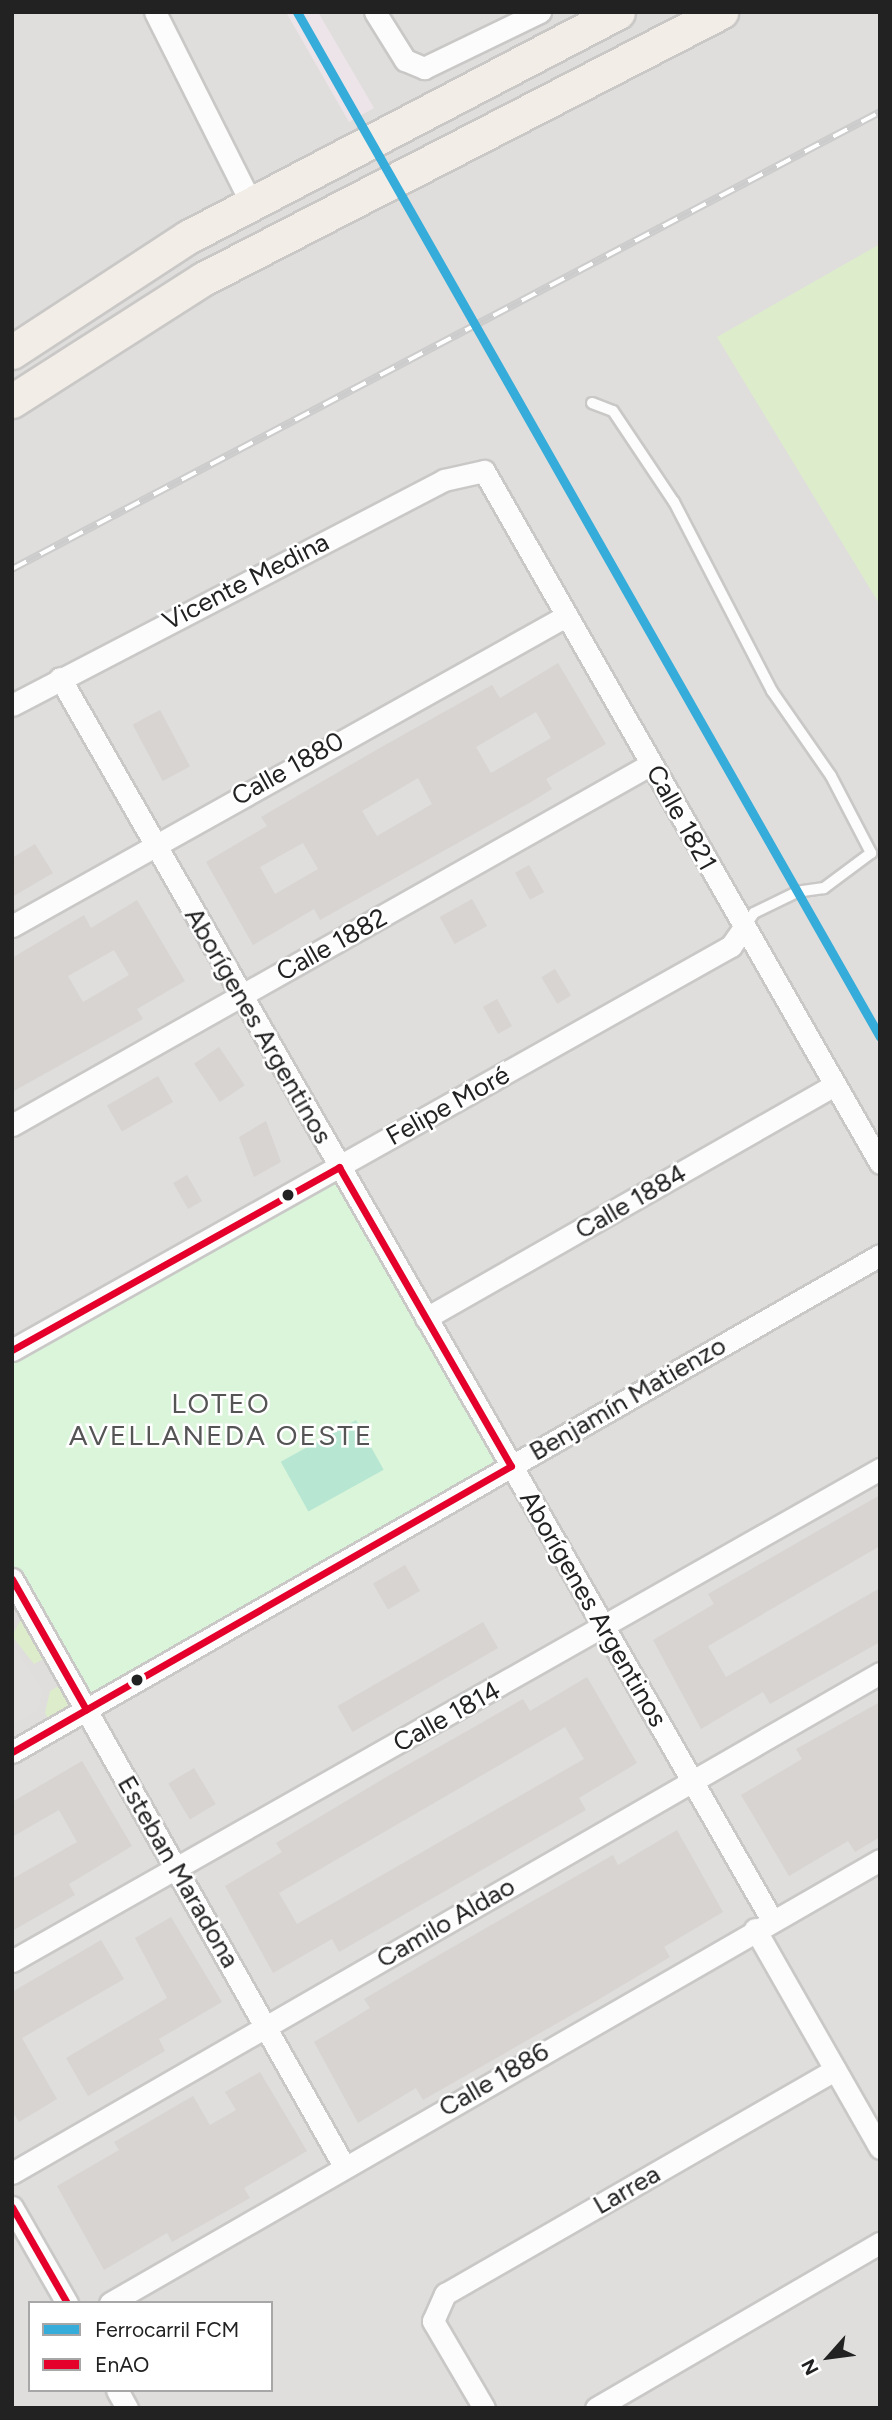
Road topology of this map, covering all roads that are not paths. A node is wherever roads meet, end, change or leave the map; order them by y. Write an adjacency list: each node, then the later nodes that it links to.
1 (155, 12): 6 (street)
2 (375, 12): 3 (street)
3 (540, 12)
4 (618, 12): 6 (main road)
5 (716, 13): 8 (main road)
6 (251, 203): 7 (main road)
7 (12, 352)
8 (12, 401)
9 (592, 403): 17 (lane, Felipe Moré)
10 (484, 471): 11 (street, Calle 1821); 12 (street, Vicente Medina)
11 (566, 616): 14 (street, Calle 1821); 15 (street, Calle 1880)
12 (60, 678): 13 (street, Vicente Medina); 15 (street, Aborígenes Argentinos)
13 (12, 705)
14 (652, 764): 17 (street, Calle 1821); 18 (street, Calle 1882)
15 (153, 843): 16 (street, Calle 1880); 18 (street, Aborígenes Argentinos)
16 (12, 926)
17 (742, 930): 19 (street, Calle 1821); 22 (street, Felipe Moré)
18 (241, 996): 20 (street, Calle 1882); 22 (street, Aborígenes Argentinos)
19 (835, 1085): 21 (street, Calle 1821); 24 (street, Calle 1884)
20 (12, 1125)
21 (880, 1163)
22 (339, 1167): 24 (street, Aborígenes Argentinos); 25 (street, Felipe Moré)
23 (880, 1255): 26 (street, Benjamín Matienzo)
24 (426, 1318): 26 (street, Aborígenes Argentinos)
25 (12, 1350)
26 (511, 1466): 30 (street, Aborígenes Argentinos); 32 (street, Benjamín Matienzo)
27 (880, 1469): 30 (street, Calle 1814)
28 (12, 1579): 29 (street, Esteban Maradona)
29 (19, 1609): 32 (street, Esteban Maradona)
30 (604, 1628): 34 (street, Aborígenes Argentinos); 36 (street, Calle 1814)
31 (880, 1673): 34 (street, Camilo Aldao)
32 (86, 1709): 33 (street, Benjamín Matienzo); 36 (street, Esteban Maradona)
33 (12, 1752)
34 (692, 1781): 37 (street, Aborígenes Argentinos); 39 (street, Camilo Aldao)
35 (880, 1860): 37 (street, Calle 1886)
36 (176, 1869): 38 (street, Calle 1814); 39 (street, Esteban Maradona)
37 (763, 1925): 40 (street, Aborígenes Argentinos); 42 (street, Calle 1886)
38 (12, 1961)
39 (266, 2027): 42 (street, Esteban Maradona); 43 (street, Camilo Aldao)
40 (835, 2070): 41 (street, Aborígenes Argentinos); 50 (street, Larrea)
41 (880, 2148)
42 (344, 2166): 47 (street, Calle 1886)
43 (12, 2172)
44 (12, 2207): 46 (street)
45 (880, 2243): 51 (street)
46 (66, 2301)
47 (113, 2301)
48 (118, 2392): 49 (street)
49 (127, 2408)
50 (484, 2408)
51 (596, 2408)

